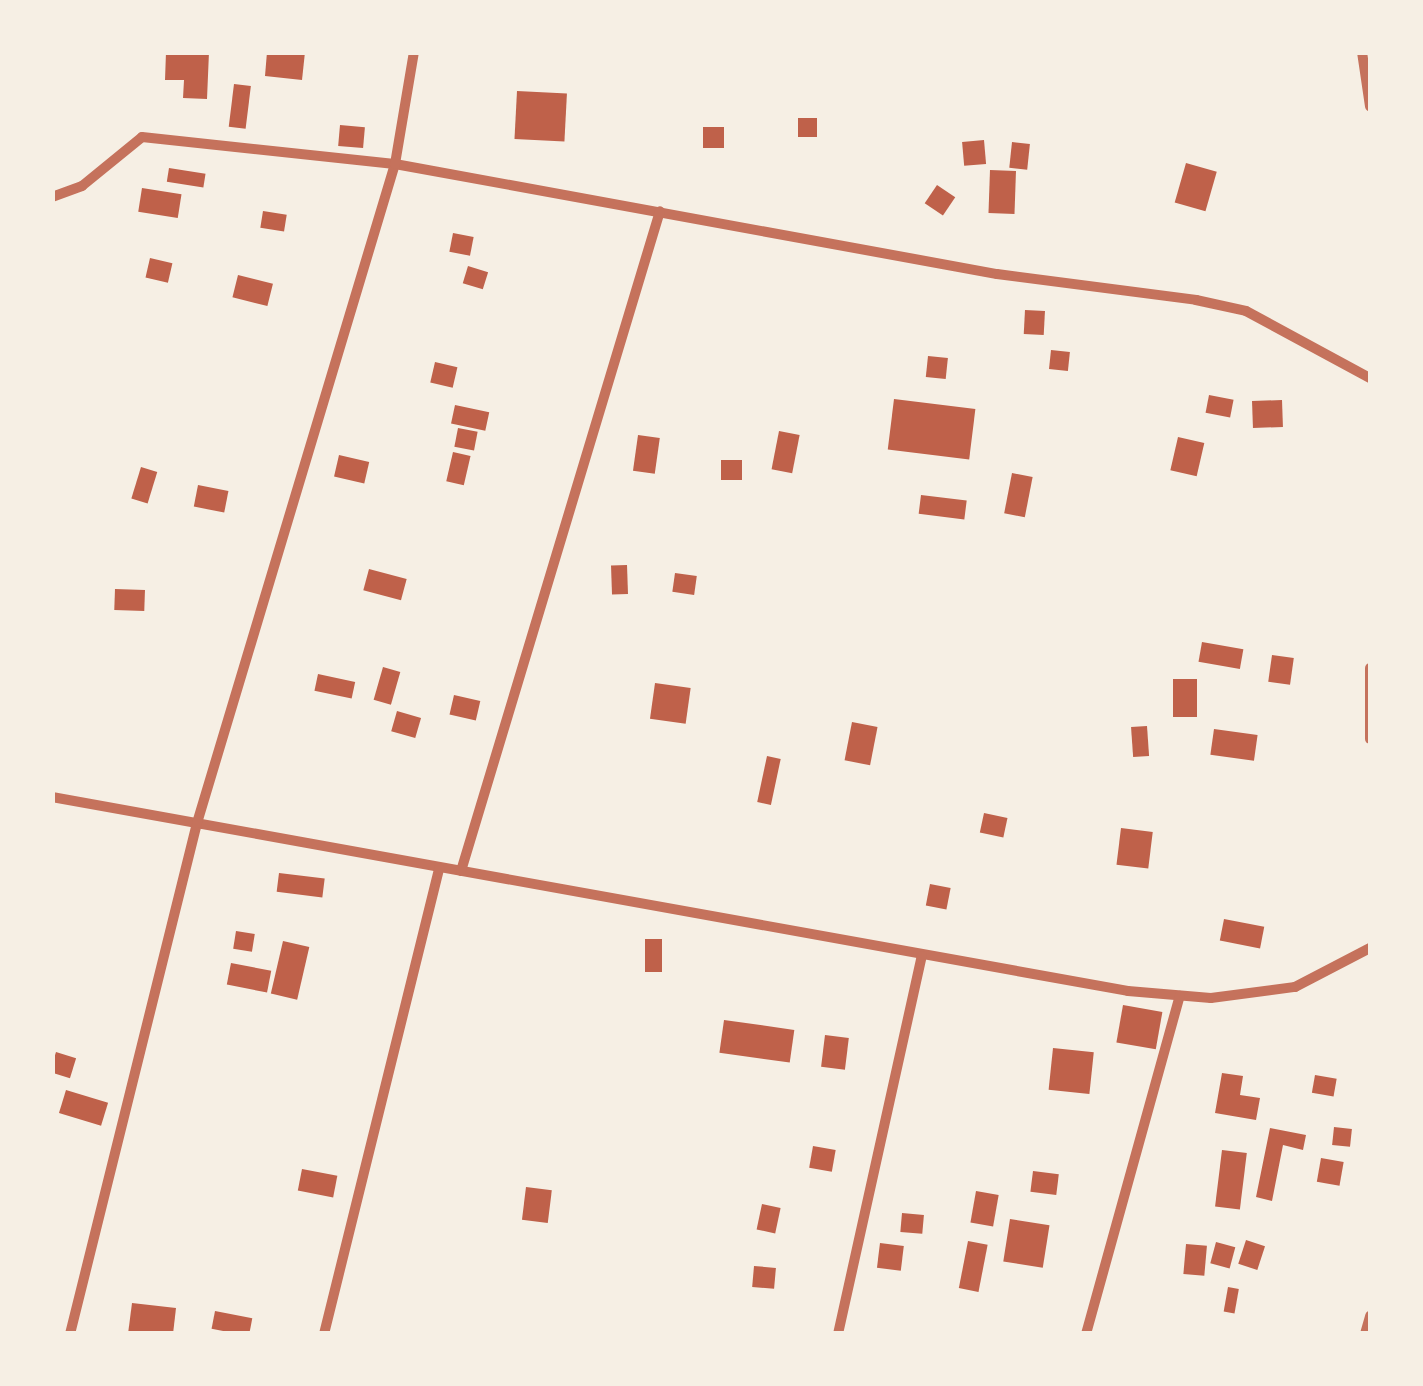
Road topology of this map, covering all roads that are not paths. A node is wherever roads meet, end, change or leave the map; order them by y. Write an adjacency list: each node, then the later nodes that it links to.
1 (414, 52): 4 (street)
2 (1362, 52): 3 (street)
3 (1370, 106)
4 (395, 164): 5 (street); 6 (street); 11 (street)
5 (52, 197)
6 (660, 211): 7 (street); 13 (street)
7 (1370, 378)
8 (1370, 668): 9 (street)
9 (1370, 739)
10 (52, 798): 11 (street)
11 (197, 824): 12 (street); 18 (street)
12 (439, 868): 13 (street); 19 (street)
13 (461, 871): 15 (street)
14 (1370, 948): 16 (street)
15 (922, 956): 16 (street); 20 (street)
16 (1180, 996): 21 (street)
17 (1370, 1316): 22 (street)
18 (70, 1334)
19 (324, 1334)
20 (838, 1334)
21 (1086, 1334)
22 (1365, 1334)

